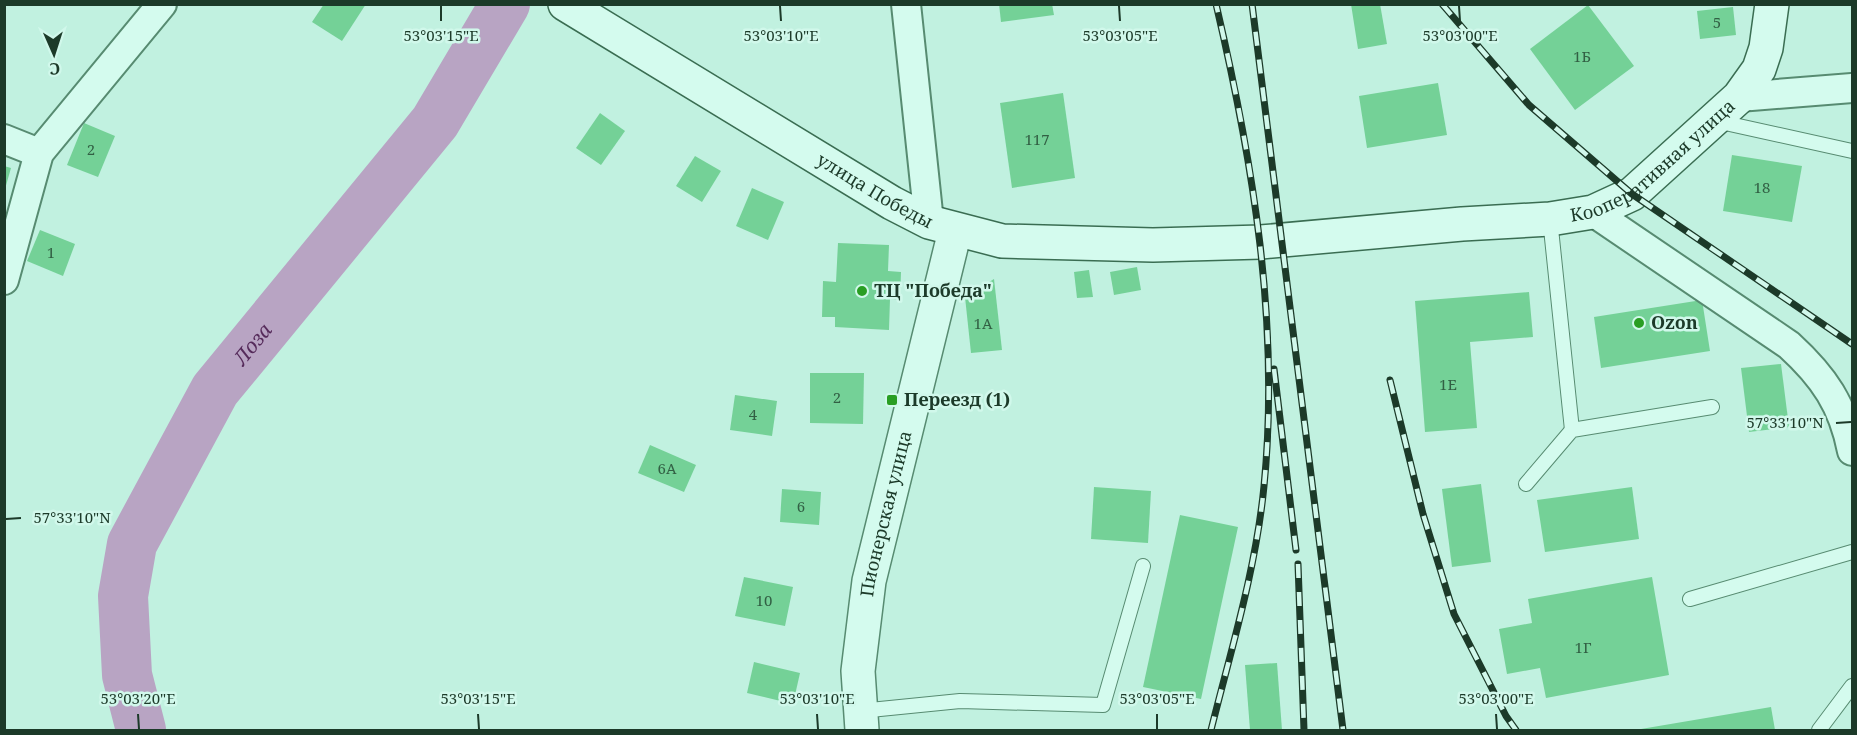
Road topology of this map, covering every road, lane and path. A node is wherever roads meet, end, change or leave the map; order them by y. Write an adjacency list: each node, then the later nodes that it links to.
1 (162, 4): 10 (street)
2 (565, 4): 13 (main road, улица Победы)
3 (906, 4): 13 (street)
4 (1772, 4): 6 (main road, Кооперативная улица)
5 (1852, 88): 6 (street)
6 (1739, 97): 7 (main road, Кооперативная улица)
7 (1714, 121): 9 (lane); 11 (main road, Кооперативная улица)
8 (4, 139): 10 (street)
9 (1852, 151)
10 (39, 153): 15 (street)
11 (1593, 212): 12 (main road, Кооперативная улица); 18 (street)
12 (1550, 219): 14 (main road, Кооперативная улица); 17 (lane)
13 (942, 227): 14 (main road, улица Победы); 24 (main road, Пионерская улица)
14 (1153, 245)
15 (4, 280)
16 (1712, 407): 17 (lane)
17 (1572, 430): 19 (lane)
18 (1852, 451)
19 (1526, 484)
20 (1852, 552): 22 (lane)
21 (1143, 566): 24 (lane)
22 (1690, 599)
23 (1852, 686): 25 (lane)
24 (861, 721)
25 (1819, 730)

